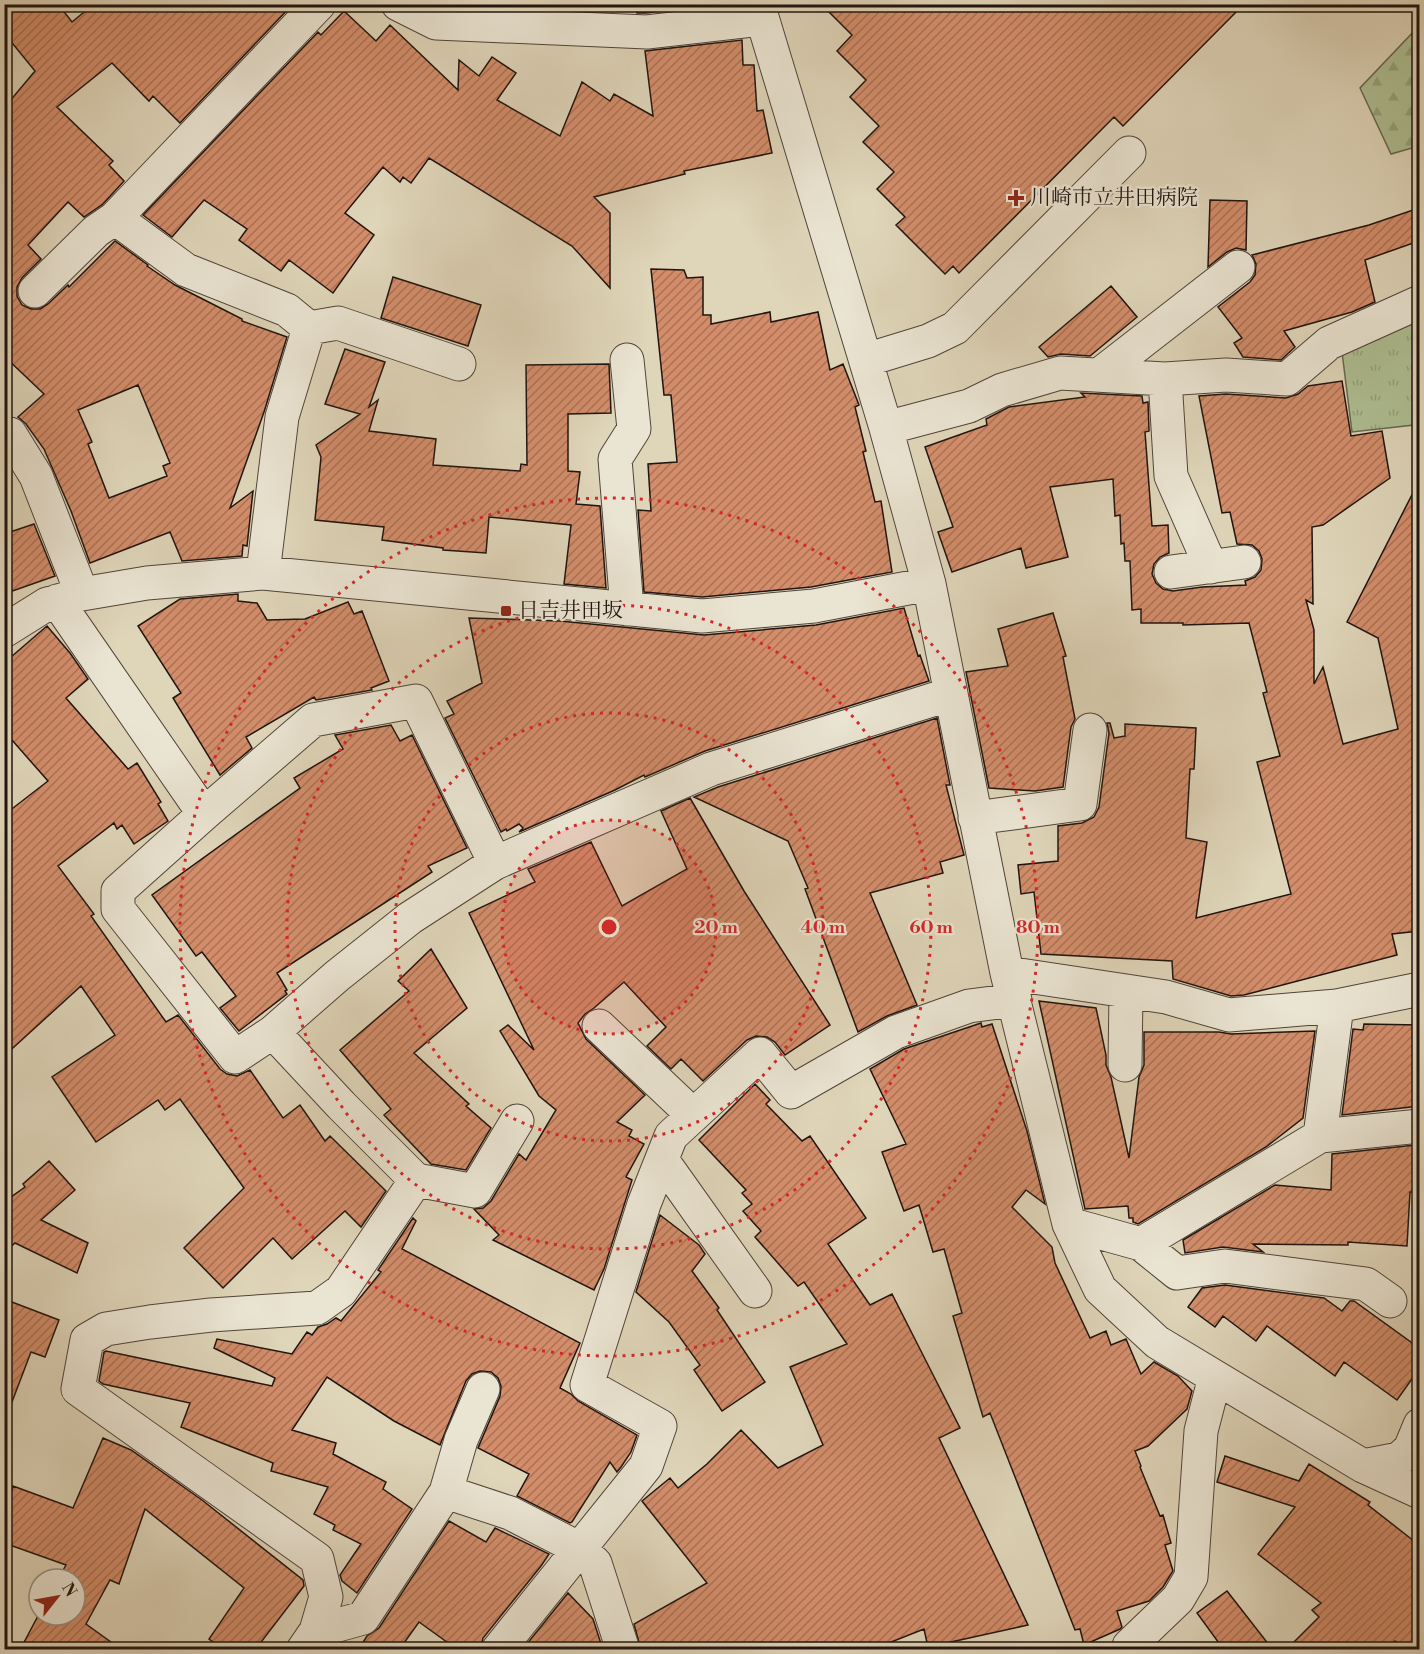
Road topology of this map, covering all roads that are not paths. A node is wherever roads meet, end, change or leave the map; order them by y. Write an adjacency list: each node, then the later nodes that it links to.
1 (319, 4): 5 (street)
2 (398, 4): 3 (street)
3 (760, 12): 11 (street)
4 (1129, 153): 11 (street)
5 (115, 218): 7 (street); 9 (street)
6 (1238, 267): 13 (street)
7 (35, 291)
8 (1419, 302): 14 (street)
9 (309, 328): 12 (street); 20 (street)
10 (627, 360): 23 (street)
11 (866, 360): 15 (street)
12 (459, 364)
13 (1099, 375): 14 (street); 15 (street)
14 (1165, 379): 18 (street)
15 (886, 428): 21 (street)
16 (10, 434): 22 (street)
17 (1244, 562): 18 (street)
18 (1211, 567): 19 (street)
19 (1171, 572)
20 (263, 573): 22 (street); 23 (street)
21 (929, 584): 23 (street); 25 (street)
22 (70, 597): 24 (street); 27 (street)
23 (627, 609)
24 (4, 631)
25 (951, 694): 28 (street); 29 (street)
26 (1090, 730): 28 (street)
27 (204, 814): 29 (street); 35 (street)
28 (975, 818): 30 (street)
29 (495, 863): 35 (street)
30 (1011, 987): 32 (street); 37 (street); 43 (street)
31 (1419, 989): 33 (street)
32 (1126, 991): 33 (street); 36 (street)
33 (1336, 1006): 40 (street)
34 (599, 1026): 37 (street)
35 (273, 1032): 42 (street)
36 (1125, 1065)
37 (693, 1115): 41 (street)
38 (517, 1121): 42 (street)
39 (1419, 1126): 40 (street)
40 (1320, 1136): 44 (street)
41 (662, 1160): 45 (street); 53 (street)
42 (416, 1180): 54 (street)
43 (1069, 1224): 44 (street); 47 (street)
44 (1141, 1244): 46 (street)
45 (755, 1291)
46 (1390, 1300)
47 (1215, 1377): 50 (street); 55 (street)
48 (483, 1389): 51 (street)
49 (1419, 1425): 50 (street)
50 (1363, 1466): 52 (street)
51 (446, 1492): 53 (street); 54 (street)
52 (1419, 1492)
53 (578, 1548): 56 (street); 57 (street)
54 (309, 1640)
55 (1124, 1648)
56 (498, 1650)
57 (623, 1650)

